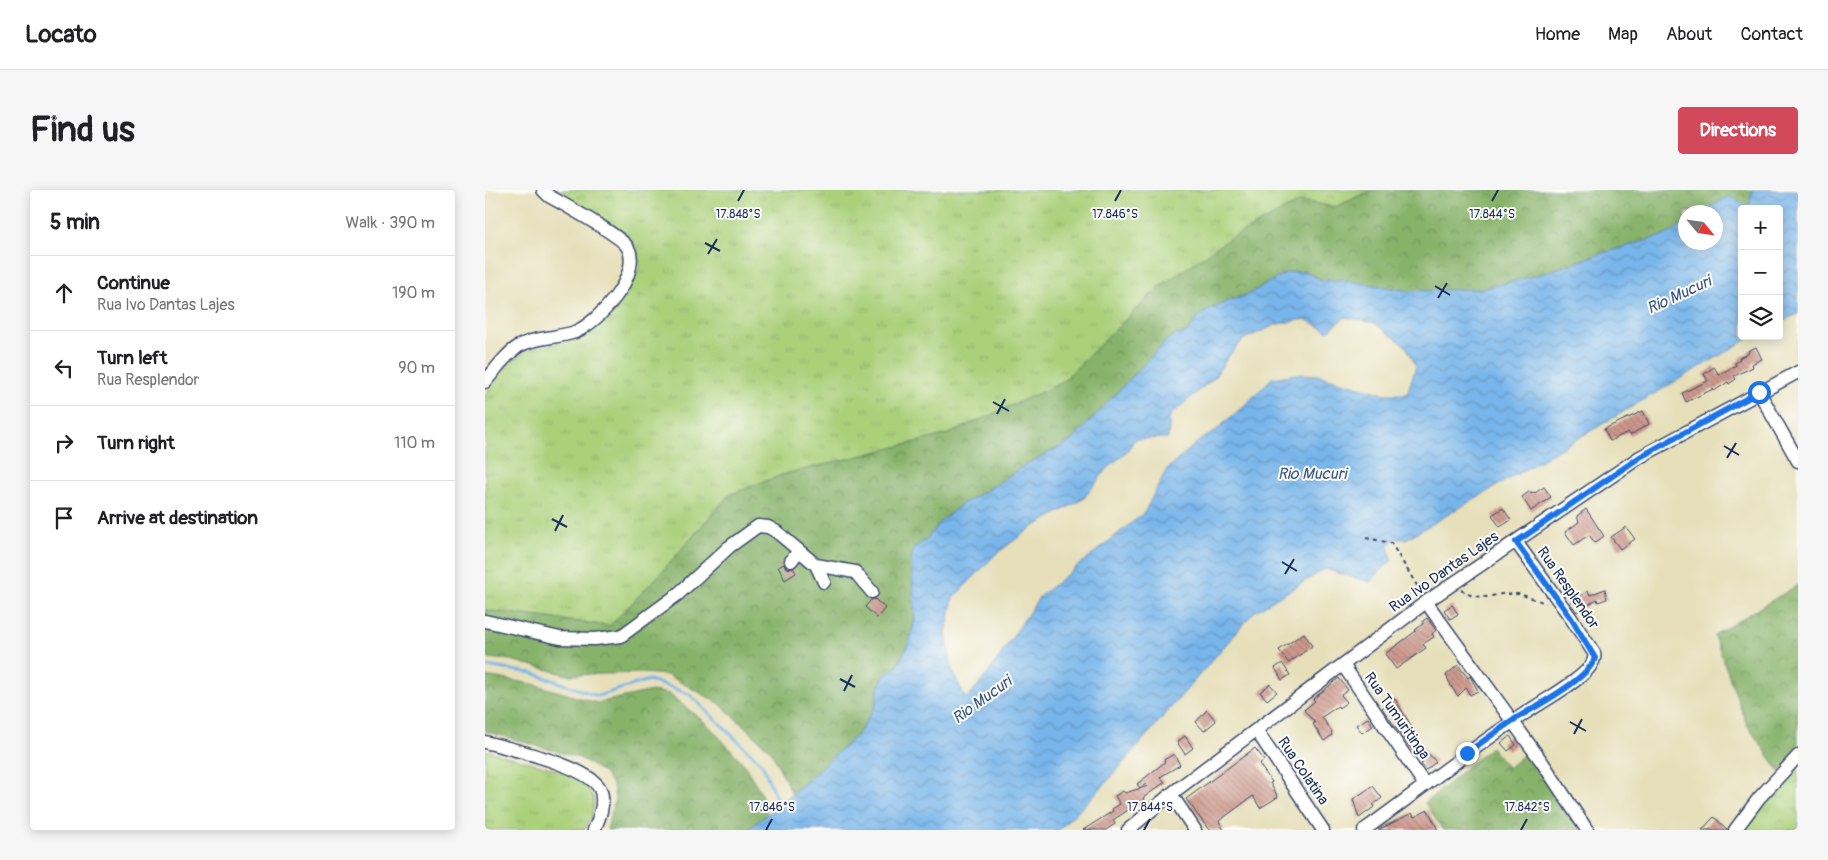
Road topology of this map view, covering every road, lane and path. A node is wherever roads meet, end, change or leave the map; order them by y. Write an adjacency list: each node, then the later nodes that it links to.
1 (543, 190): 3 (street)
2 (1798, 372): 4 (street, Rua Ivo Dantas Lajes)
3 (485, 382)
4 (1759, 392): 5 (street); 7 (street, Rua Ivo Dantas Lajes)
5 (1798, 462)
6 (1366, 538): 14 (path)
7 (1516, 542): 12 (street, Rua Ivo Dantas Lajes); 15 (street, Rua Resplendor)
8 (799, 551): 9 (street); 10 (street); 16 (street)
9 (791, 561)
10 (816, 565): 11 (street); 13 (street)
11 (824, 582)
12 (1451, 586): 14 (street, Rua Ivo Dantas Lajes); 15 (path)
13 (872, 592)
14 (1426, 602): 17 (street, Rua Ivo Dantas Lajes); 18 (street)
15 (1561, 604): 18 (street, Rua Resplendor)
16 (485, 621)
17 (1343, 665): 19 (street, Rua Ivo Dantas Lajes); 22 (street, Rua Tumuritinga)
18 (1512, 721): 22 (street); 29 (street)
19 (1256, 730): 23 (street, Rua Ivo Dantas Lajes); 27 (street, Rua Colatina)
20 (485, 742): 24 (street)
21 (1798, 756): 30 (street)
22 (1425, 785): 28 (street)
23 (1171, 794): 25 (street, Rua Ivo Dantas Lajes); 26 (street)
24 (594, 830)
25 (1128, 830)
26 (1195, 830)
27 (1323, 830)
28 (1364, 830)
29 (1587, 830)
30 (1735, 830)

